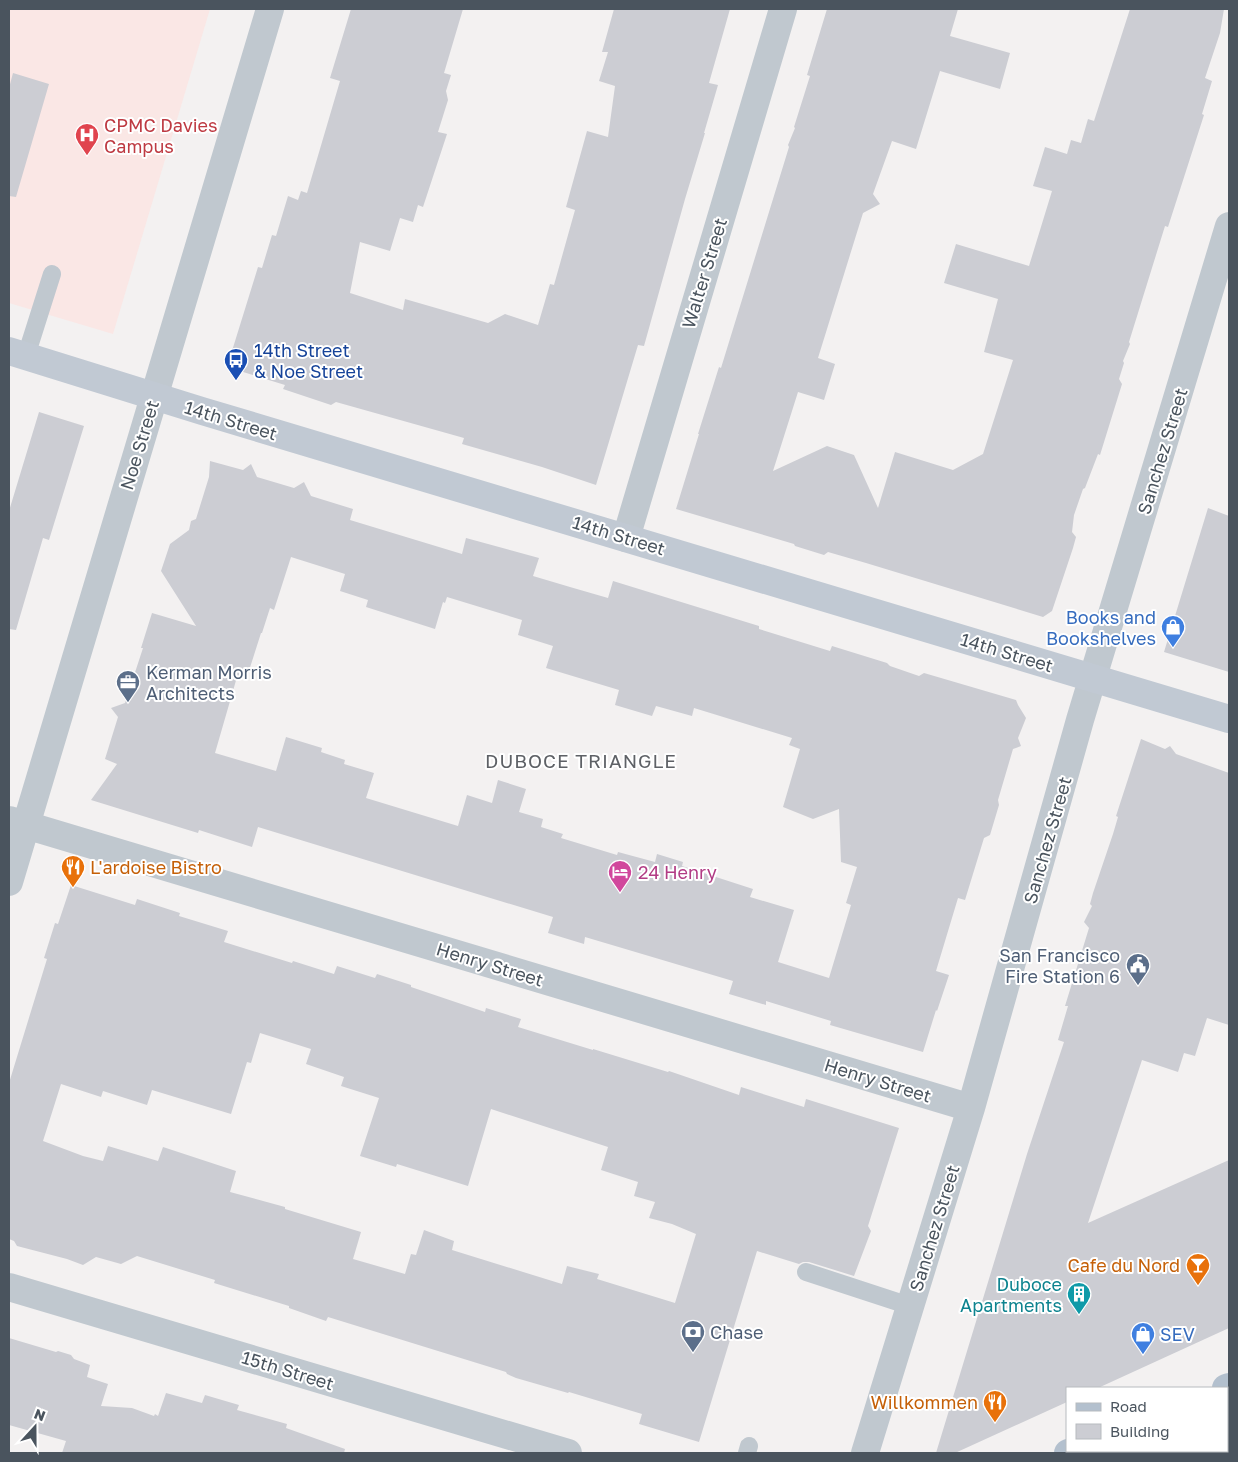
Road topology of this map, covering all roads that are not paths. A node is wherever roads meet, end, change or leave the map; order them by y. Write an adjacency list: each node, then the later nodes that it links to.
1 (270, 9): 6 (street, Noe Street)
2 (783, 9): 7 (street, Walter Street)
3 (1229, 226): 8 (street, Sanchez Street)
4 (52, 274): 5 (lane)
5 (17, 354): 6 (street, 14th Street)
6 (154, 396): 7 (street, 14th Street); 10 (street, Noe Street)
7 (626, 538): 8 (street, 14th Street)
8 (1094, 678): 9 (street, 14th Street); 12 (street, Sanchez Street)
9 (1229, 719)
10 (17, 823): 11 (street, Noe Street); 12 (street, Henry Street)
11 (9, 882)
12 (971, 1108): 15 (street, Sanchez Street)
13 (806, 1272): 15 (lane)
14 (9, 1286): 16 (street, 15th Street)
15 (910, 1306): 17 (street, Sanchez Street)
16 (568, 1453)
17 (866, 1453)

